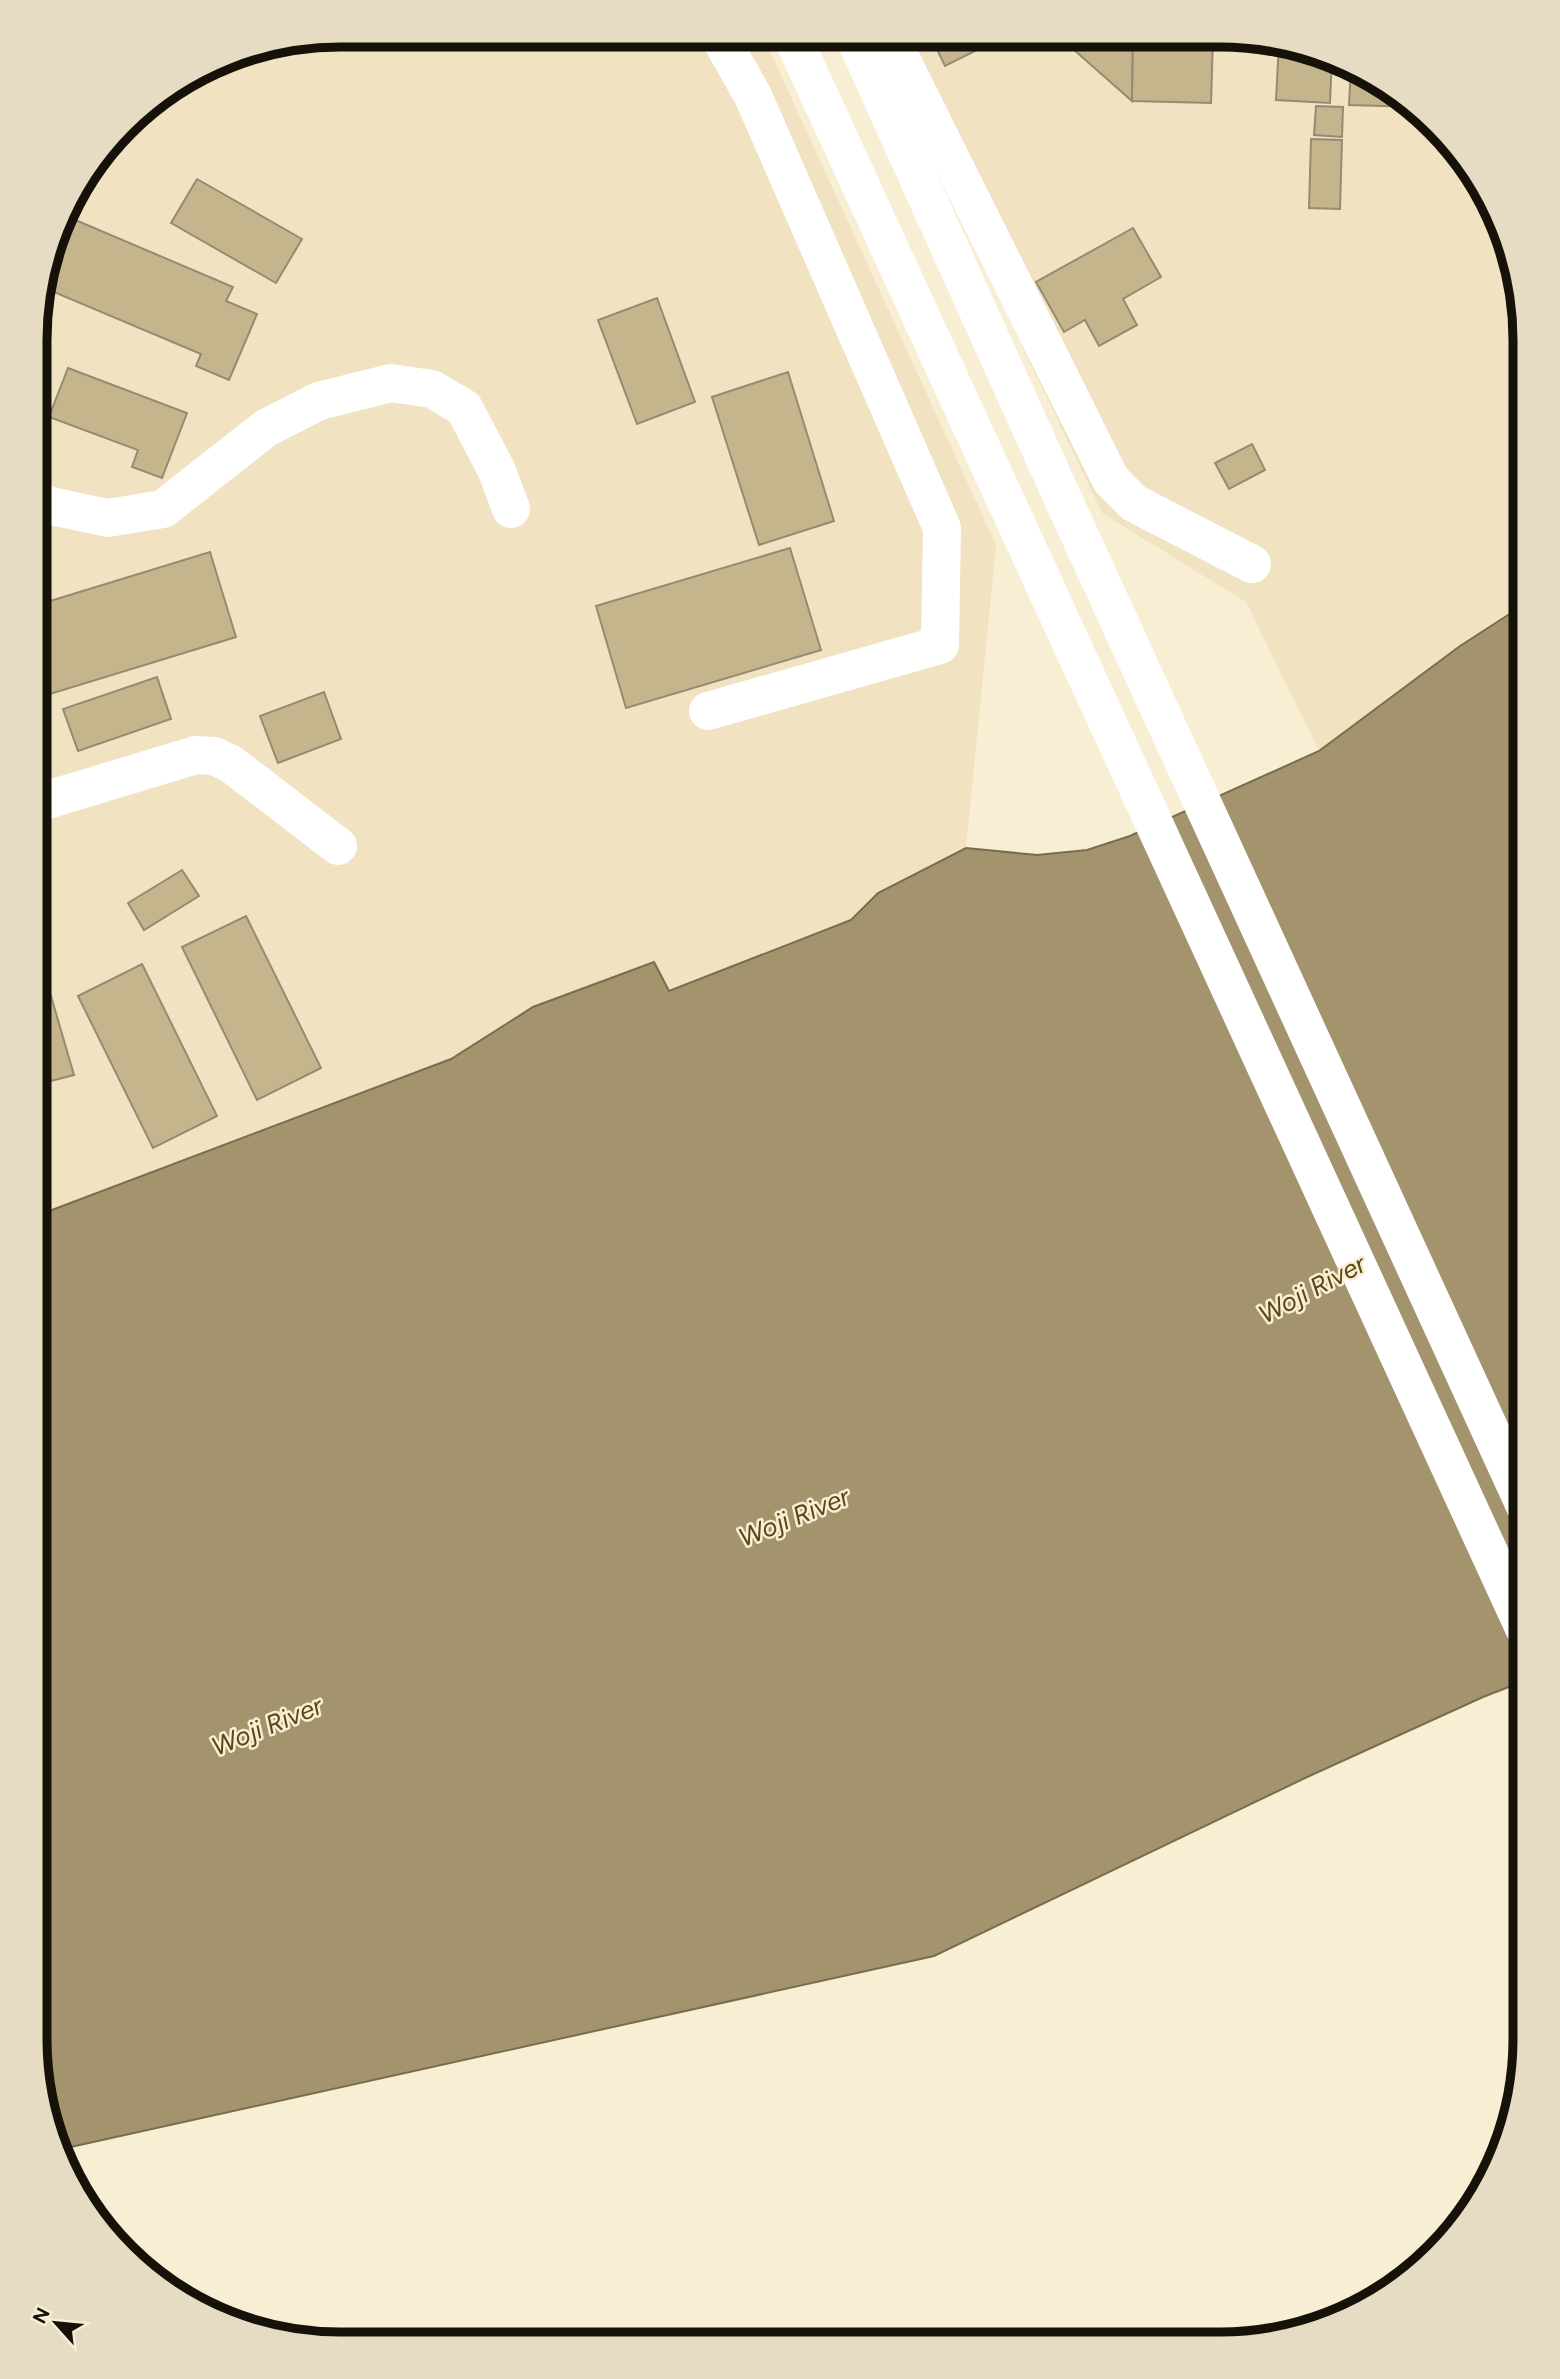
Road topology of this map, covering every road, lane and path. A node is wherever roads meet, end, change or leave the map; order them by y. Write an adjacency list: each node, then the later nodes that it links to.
1 (725, 47): 8 (main road)
2 (797, 47): 12 (main road)
3 (859, 47): 11 (main road)
4 (895, 47): 7 (main road)
5 (47, 503): 6 (main road)
6 (511, 509)
7 (1252, 564)
8 (708, 711)
9 (47, 800): 10 (main road)
10 (338, 846)
11 (1513, 1480)
12 (1513, 1604)

